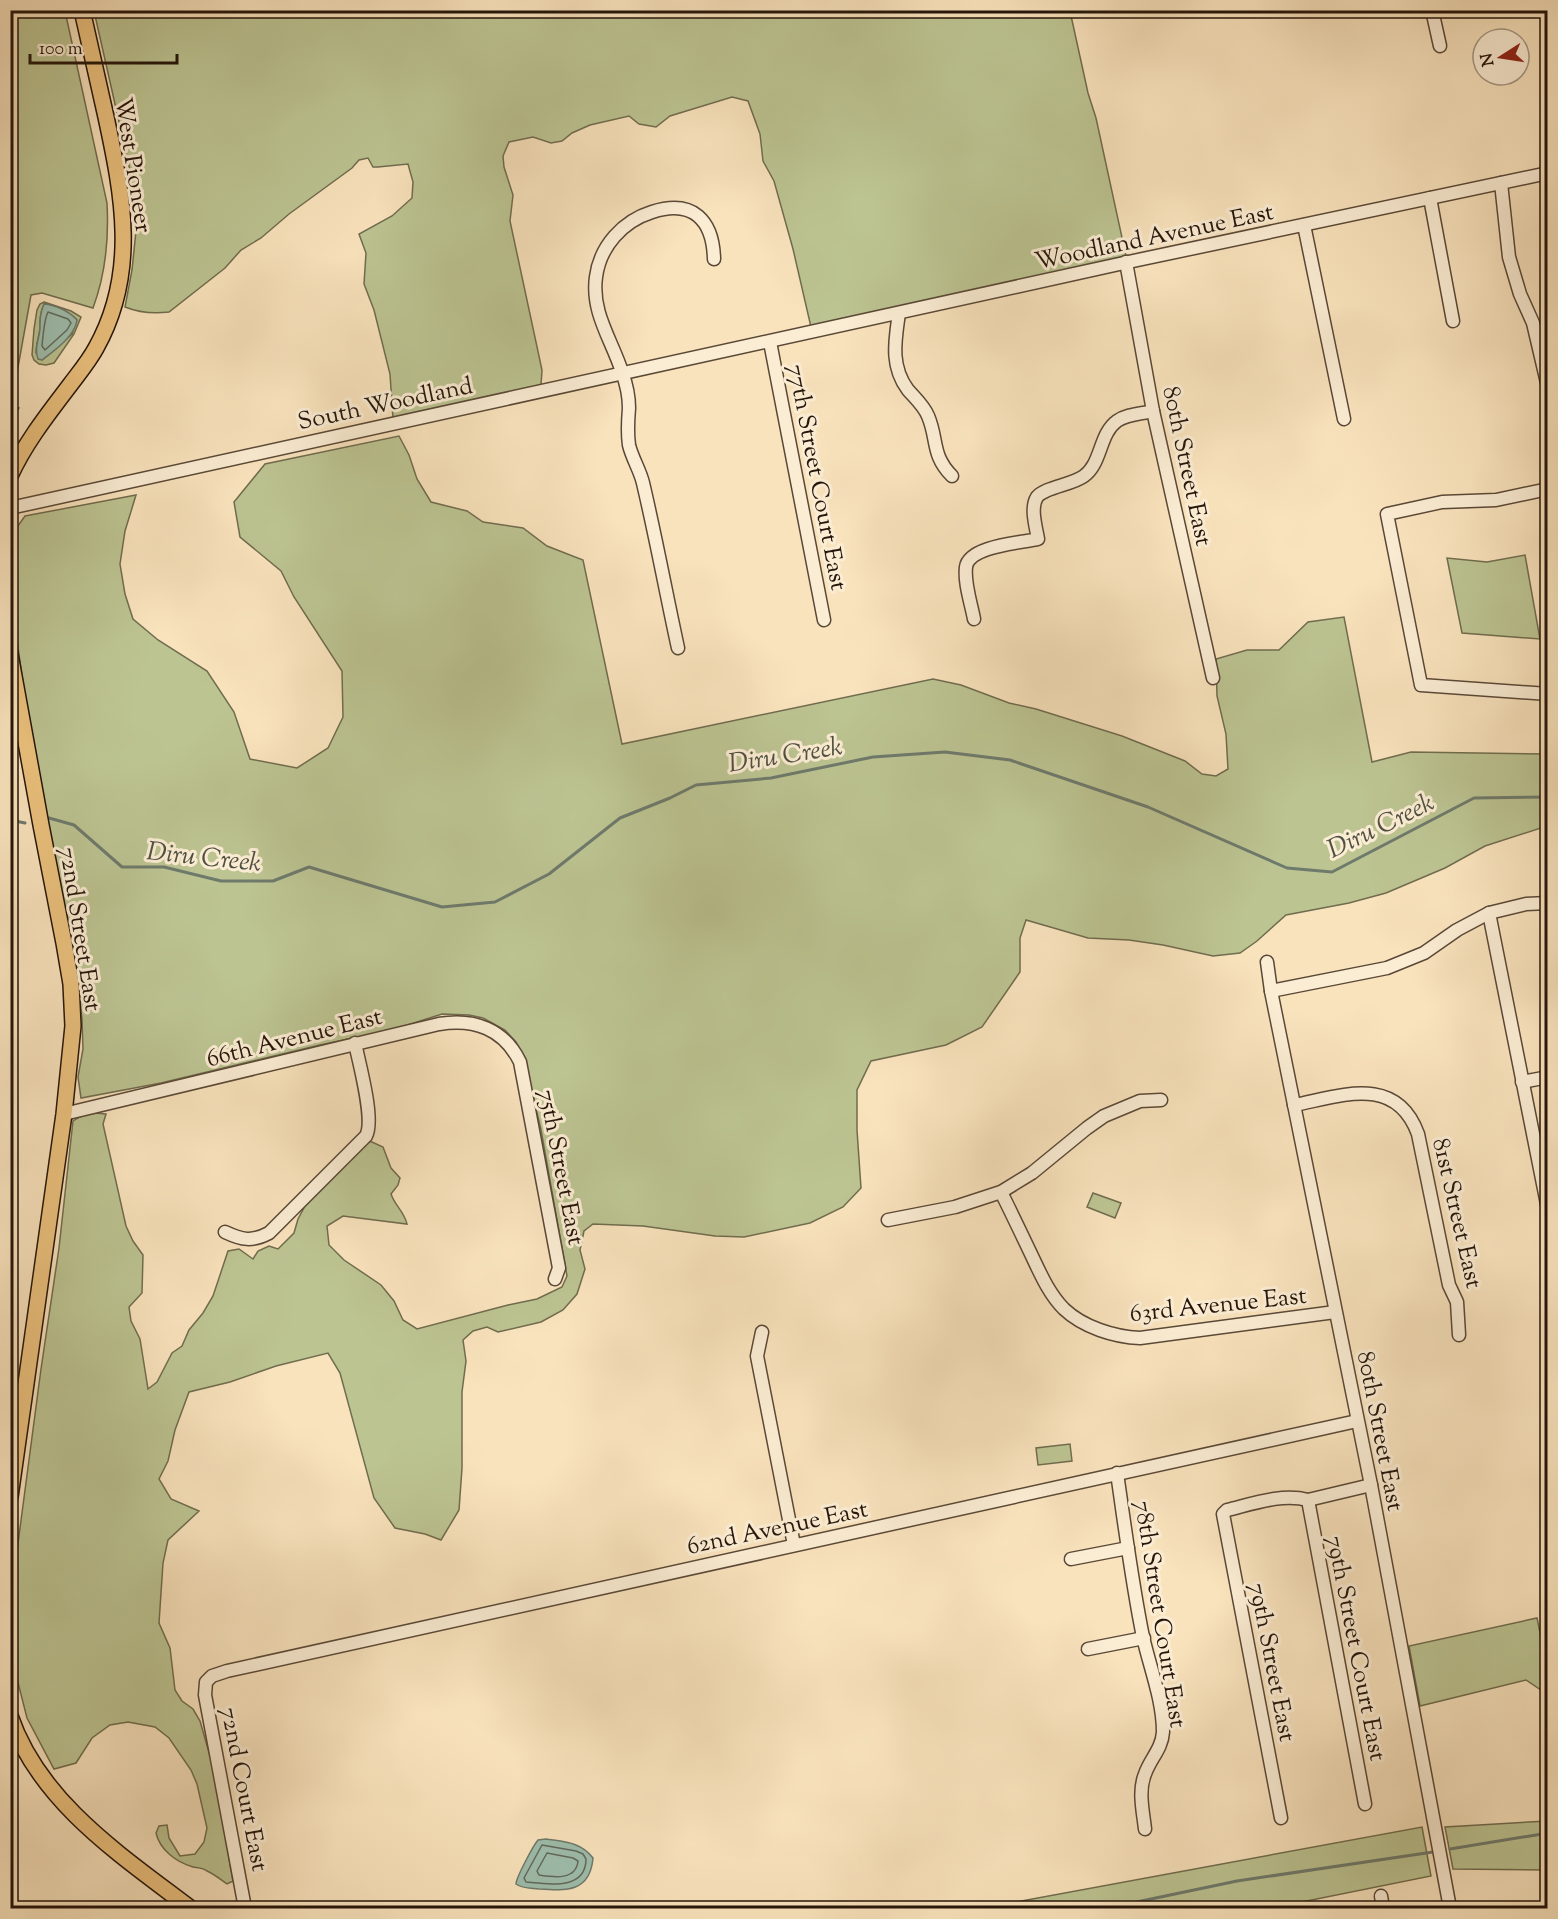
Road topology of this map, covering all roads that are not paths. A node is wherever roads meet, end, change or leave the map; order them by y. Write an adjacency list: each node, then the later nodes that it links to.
1 (82, 10): 18 (main road, West Pioneer)
2 (1432, 10): 3 (street)
3 (1440, 46)
4 (1548, 173): 5 (street, Woodland Avenue East)
5 (1501, 183): 6 (street, Woodland Avenue East); 12 (street)
6 (1430, 198): 7 (street, Woodland Avenue East); 11 (street)
7 (1304, 225): 9 (street, Woodland Avenue East); 17 (street)
8 (714, 260): 14 (street)
9 (1126, 262): 10 (street, Woodland Avenue East); 16 (street, 80th Street East)
10 (899, 314): 13 (street, Woodland Avenue East); 21 (street)
11 (1453, 321)
12 (1543, 338): 15 (street)
13 (770, 342): 14 (street, South Woodland); 25 (street, 77th Street Court East)
14 (622, 372): 23 (street, South Woodland); 26 (street)
15 (1548, 387)
16 (1153, 411): 24 (street); 28 (street, 80th Street East)
17 (1344, 419)
18 (29, 441): 19 (main road); 20 (main road, West Pioneer)
19 (10, 461)
20 (10, 476)
21 (952, 476)
22 (1548, 489): 29 (street)
23 (10, 508)
24 (974, 619)
25 (824, 620)
26 (678, 648)
27 (10, 654): 40 (main road, 72nd Street East)
28 (1213, 678)
29 (1548, 694)
30 (1548, 903): 31 (street)
31 (1489, 913): 33 (street); 37 (street)
32 (1267, 962): 33 (street, 80th Street East)
33 (1271, 991): 39 (street, 80th Street East)
34 (356, 1043): 35 (street, 66th Avenue East); 40 (street, 66th Avenue East); 44 (street)
35 (520, 1062): 45 (street, 75th Street East)
36 (1548, 1077): 37 (street)
37 (1522, 1082): 42 (street)
38 (1161, 1100): 41 (street)
39 (1294, 1105): 46 (street, 80th Street East); 48 (street, 81st Street East)
40 (64, 1114): 52 (main road, 72nd Street East)
41 (1001, 1191): 43 (street); 46 (street, 63rd Avenue East)
42 (1548, 1209)
43 (888, 1220)
44 (225, 1232)
45 (555, 1279)
46 (1335, 1312): 49 (street, 80th Street East)
47 (762, 1332): 54 (street)
48 (1460, 1335)
49 (1357, 1421): 50 (street, 62nd Avenue East); 51 (street, 80th Street East)
50 (1117, 1473): 54 (street, 62nd Avenue East); 55 (street, 78th Street Court East)
51 (1371, 1485): 53 (street); 66 (street, 80th Street East)
52 (10, 1497)
53 (1308, 1500): 61 (street, 79th Street Court East); 62 (street, 79th Street East)
54 (795, 1545): 59 (street, 62nd Avenue East)
55 (1128, 1548): 56 (street); 57 (street, 78th Street Court East)
56 (1071, 1559)
57 (1143, 1638): 58 (street); 63 (street, 78th Street Court East)
58 (1088, 1649)
59 (208, 1679): 65 (street, 72nd Court East)
60 (11, 1719): 64 (main road)
61 (1365, 1804)
62 (1281, 1818)
63 (1145, 1828)
64 (190, 1908)
65 (245, 1908)
66 (1450, 1908)

